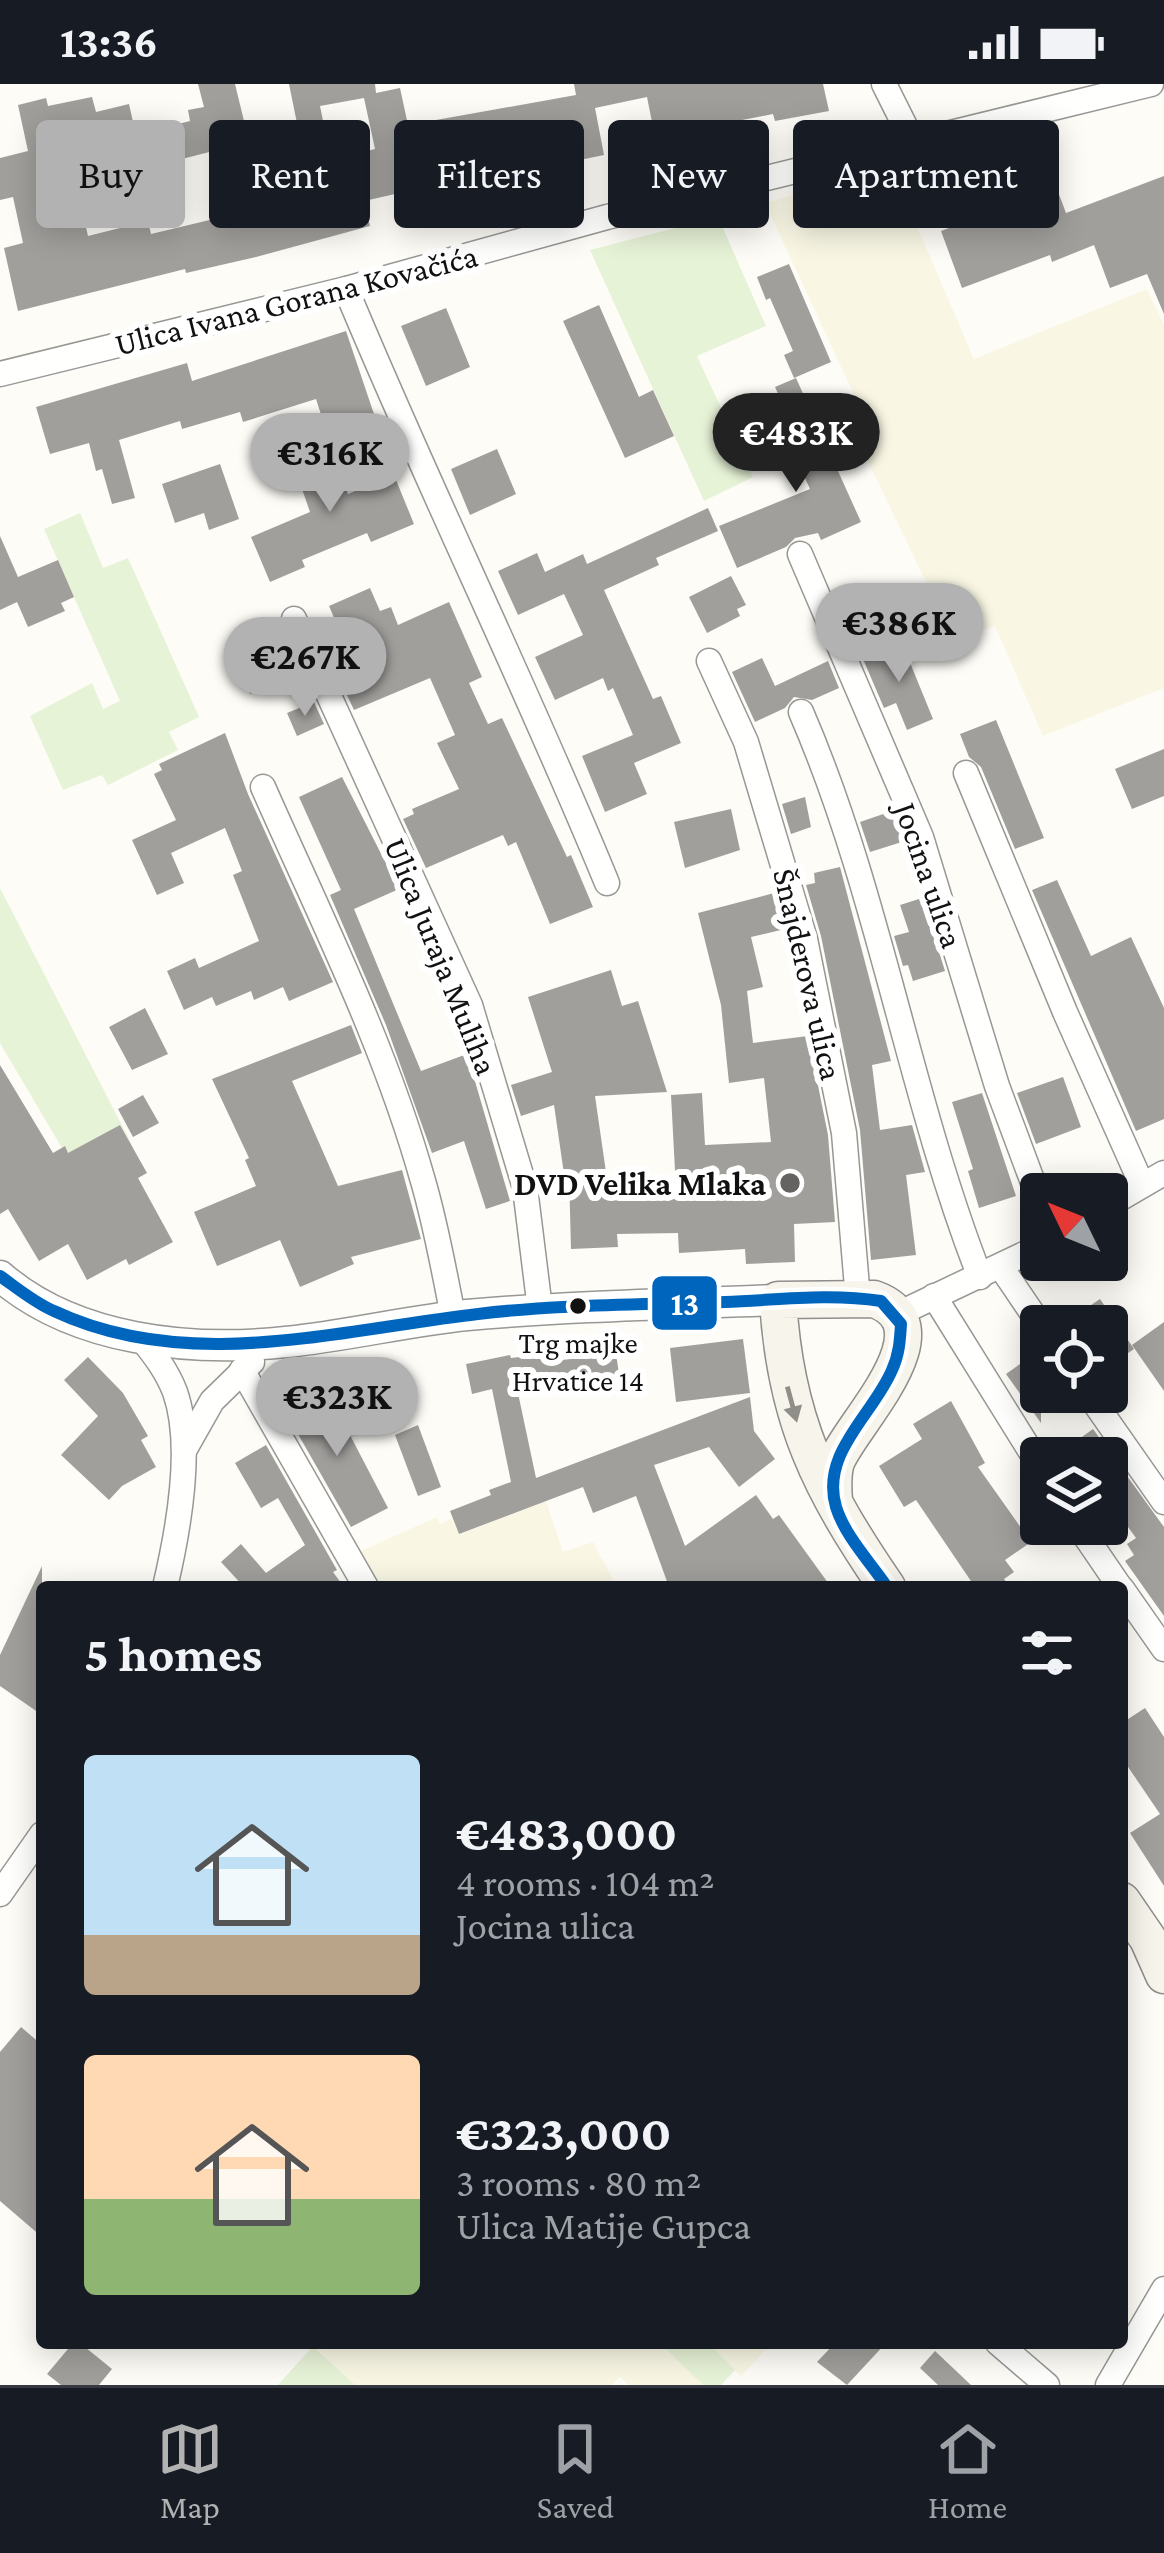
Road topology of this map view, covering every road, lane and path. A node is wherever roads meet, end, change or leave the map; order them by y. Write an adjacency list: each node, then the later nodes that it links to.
1 (884, 84): 3 (street)
2 (1151, 84): 4 (street, Ulica Ivana Gorana Kovačića)
3 (902, 120)
4 (1003, 120)
5 (793, 171): 6 (street, Ulica Ivana Gorana Kovačića)
6 (346, 289): 7 (street, Ulica Ivana Gorana Kovačića); 14 (street)
7 (0, 374)
8 (800, 554): 15 (street, Jocina ulica)
9 (294, 619): 24 (street, Ulica Juraja Muliha)
10 (709, 661): 21 (street, Šnajderova ulica)
11 (801, 712): 18 (street)
12 (966, 773): 16 (street, Jocina ulica)
13 (262, 787): 26 (street)
14 (608, 883)
15 (1029, 1173)
16 (1153, 1179)
17 (1020, 1257): 18 (street)
18 (991, 1272): 20 (street); 23 (street)
19 (0, 1276): 27 (street)
20 (934, 1296): 25 (street); 31 (street)
21 (859, 1299): 22 (main road); 25 (main road)
22 (778, 1300): 24 (street); 33 (main road, one-way to 33)
23 (1022, 1305)
24 (540, 1309): 26 (street)
25 (896, 1315): 33 (main road)
26 (452, 1316): 28 (street)
27 (140, 1337): 28 (street); 32 (street)
28 (282, 1343): 29 (street)
29 (242, 1370): 32 (street); 37 (street)
30 (1102, 1413): 34 (street)
31 (1022, 1437)
32 (183, 1455): 36 (street)
33 (834, 1501): 38 (main road)
34 (1164, 1502)
35 (1091, 1545): 39 (street)
36 (166, 1581)
37 (363, 1581)
38 (883, 1581)
39 (1116, 1581)
40 (1128, 1598): 41 (street)
41 (1164, 1649)
42 (36, 1843): 43 (street)
43 (0, 1894)
44 (1128, 1910): 45 (main road)
45 (1164, 1975)
46 (1164, 2289): 49 (street)
47 (1005, 2349): 48 (street)
48 (1047, 2385)
49 (1108, 2385)

